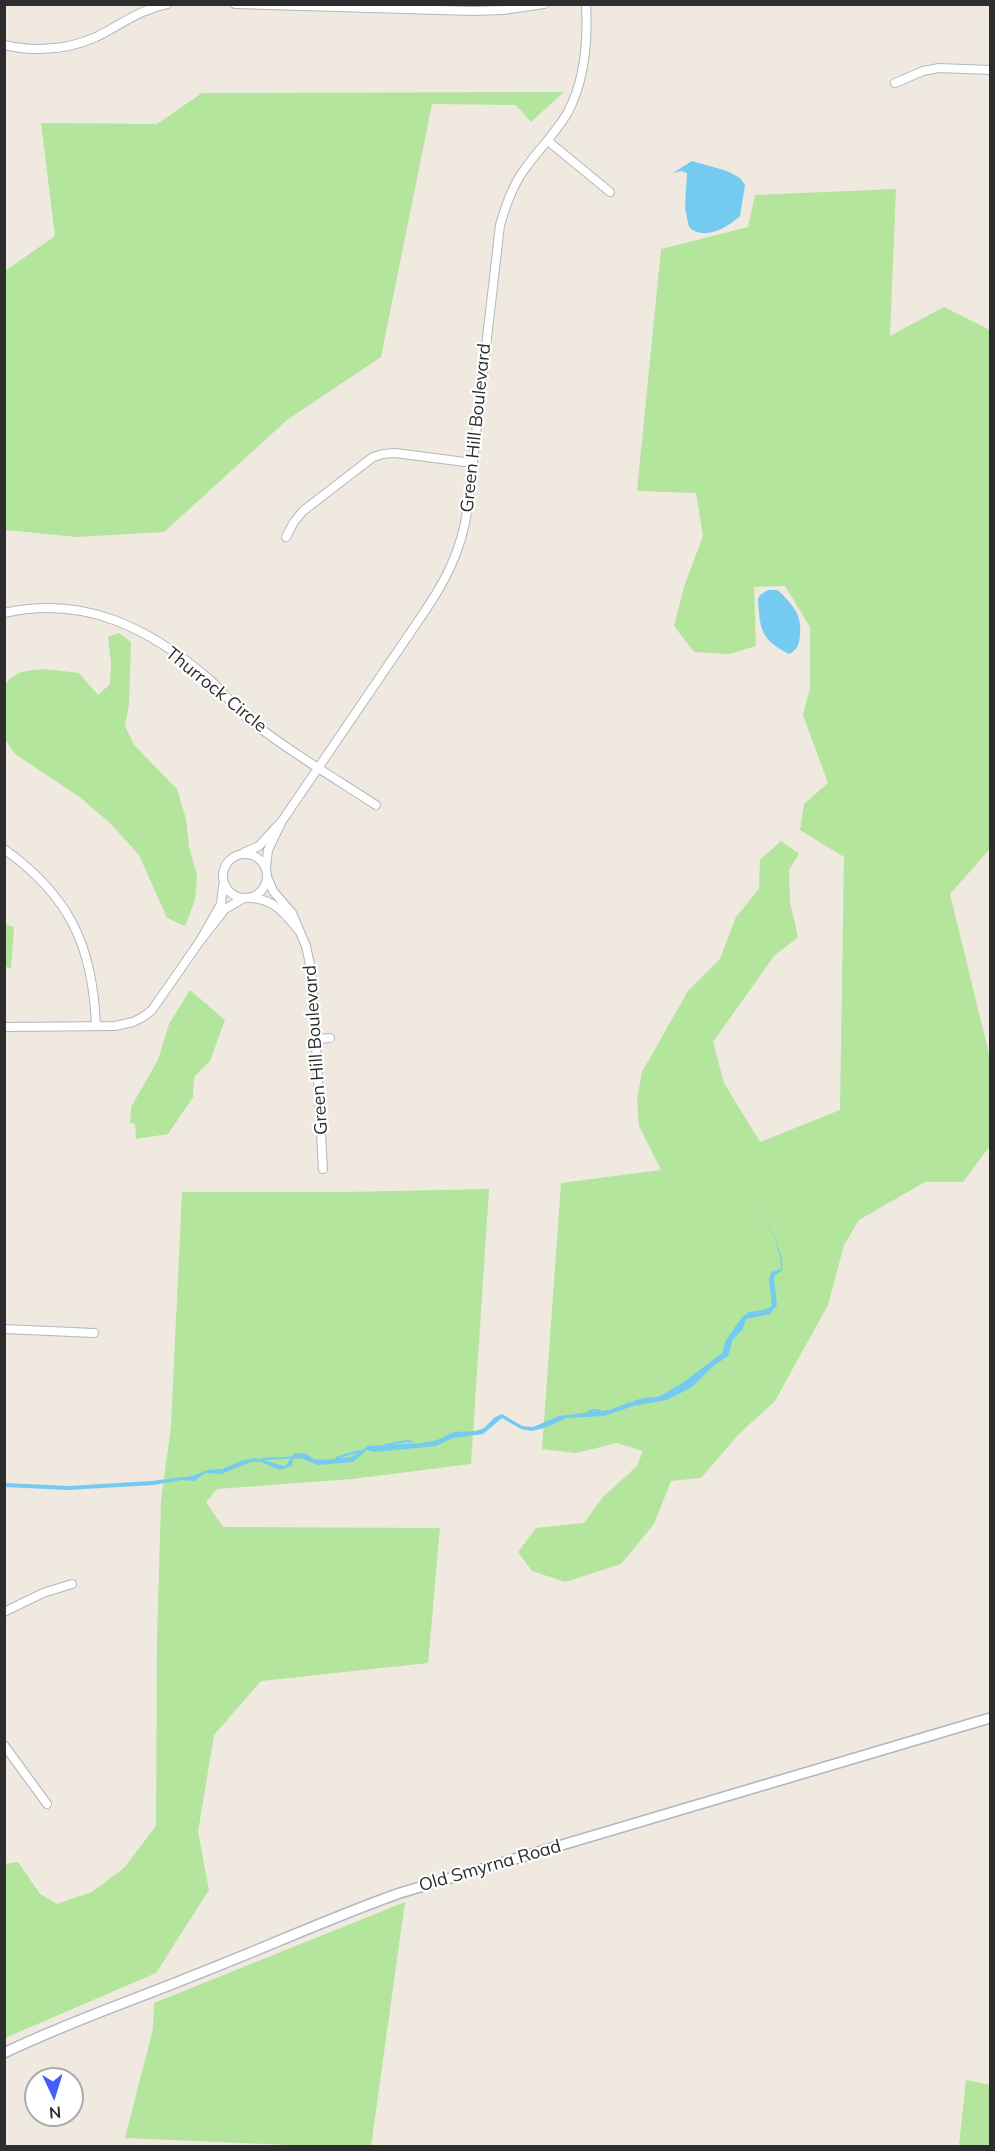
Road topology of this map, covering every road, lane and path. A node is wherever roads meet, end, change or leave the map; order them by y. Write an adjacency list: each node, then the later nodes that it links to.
1 (167, 4): 5 (street)
2 (235, 4): 3 (street)
3 (544, 4)
4 (586, 4): 8 (street, Green Hill Boulevard)
5 (4, 45)
6 (990, 70): 7 (street)
7 (895, 83)
8 (548, 141): 9 (street); 10 (street, Green Hill Boulevard)
9 (610, 192)
10 (473, 463): 11 (street); 13 (street, Green Hill Boulevard)
11 (286, 537)
12 (4, 613): 13 (street, Thurrock Circle)
13 (318, 767): 14 (street, Thurrock Circle); 15 (street, Green Hill Boulevard)
14 (376, 805)
15 (282, 821): 17 (street, Green Hill Boulevard); 18 (street, Green Hill Boulevard)
16 (4, 849): 23 (street)
17 (238, 854): 18 (street); 19 (street)
18 (267, 873): 20 (street); 21 (street, Green Hill Boulevard)
19 (223, 881): 20 (street); 22 (street)
20 (247, 898): 21 (street, Green Hill Boulevard); 22 (street)
21 (300, 932): 26 (street, Green Hill Boulevard)
22 (200, 941): 23 (street)
23 (96, 1026): 24 (street)
24 (4, 1027)
25 (330, 1038): 26 (street)
26 (316, 1039): 27 (street, Green Hill Boulevard)
27 (323, 1169)
28 (4, 1329): 29 (street)
29 (94, 1333)
30 (72, 1584): 31 (street)
31 (4, 1611)
32 (990, 1718): 35 (street, Old Smyrna Road)
33 (4, 1745): 34 (street)
34 (48, 1804)
35 (4, 2053)

